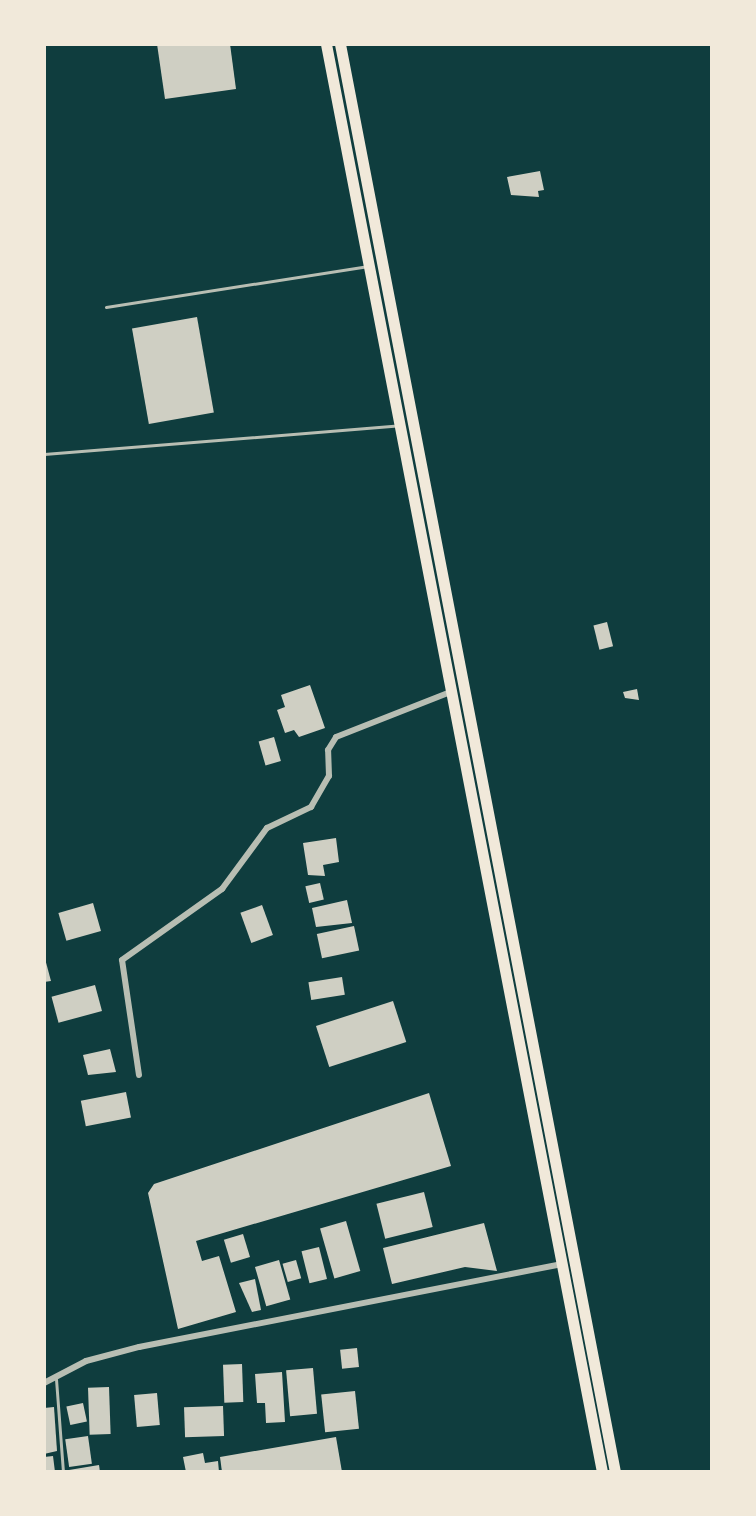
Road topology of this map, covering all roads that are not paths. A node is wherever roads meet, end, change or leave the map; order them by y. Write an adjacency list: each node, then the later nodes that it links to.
1 (326, 44): 3 (highway)
2 (340, 44): 14 (highway)
3 (367, 266): 4 (lane); 5 (highway)
4 (106, 307)
5 (398, 425): 6 (lane); 7 (highway)
6 (44, 454)
7 (450, 692): 8 (street); 9 (highway)
8 (139, 1075)
9 (563, 1264): 10 (street); 13 (highway)
10 (56, 1379): 11 (street); 12 (lane)
11 (44, 1383)
12 (63, 1472)
13 (602, 1472)
14 (615, 1472)

